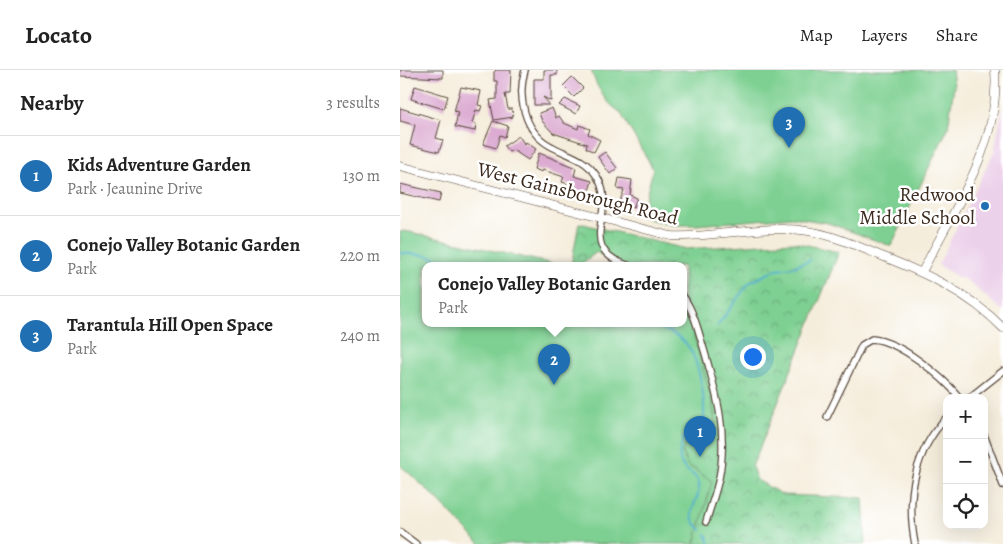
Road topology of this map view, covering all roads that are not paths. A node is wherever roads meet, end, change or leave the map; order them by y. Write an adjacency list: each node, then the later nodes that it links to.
1 (525, 70): 4 (street)
2 (995, 70): 6 (street)
3 (400, 166): 4 (street, West Gainsborough Road)
4 (602, 217): 5 (street); 6 (street, West Gainsborough Road)
5 (618, 262)
6 (926, 274): 8 (street, West Gainsborough Road)
7 (687, 304): 16 (street)
8 (1003, 328)
9 (1003, 371): 11 (street)
10 (956, 394): 12 (street)
11 (974, 394)
12 (827, 417)
13 (943, 422): 19 (street)
14 (986, 439): 15 (street)
15 (1003, 485)
16 (706, 522)
17 (400, 532): 18 (street)
18 (416, 544)
19 (915, 544)

